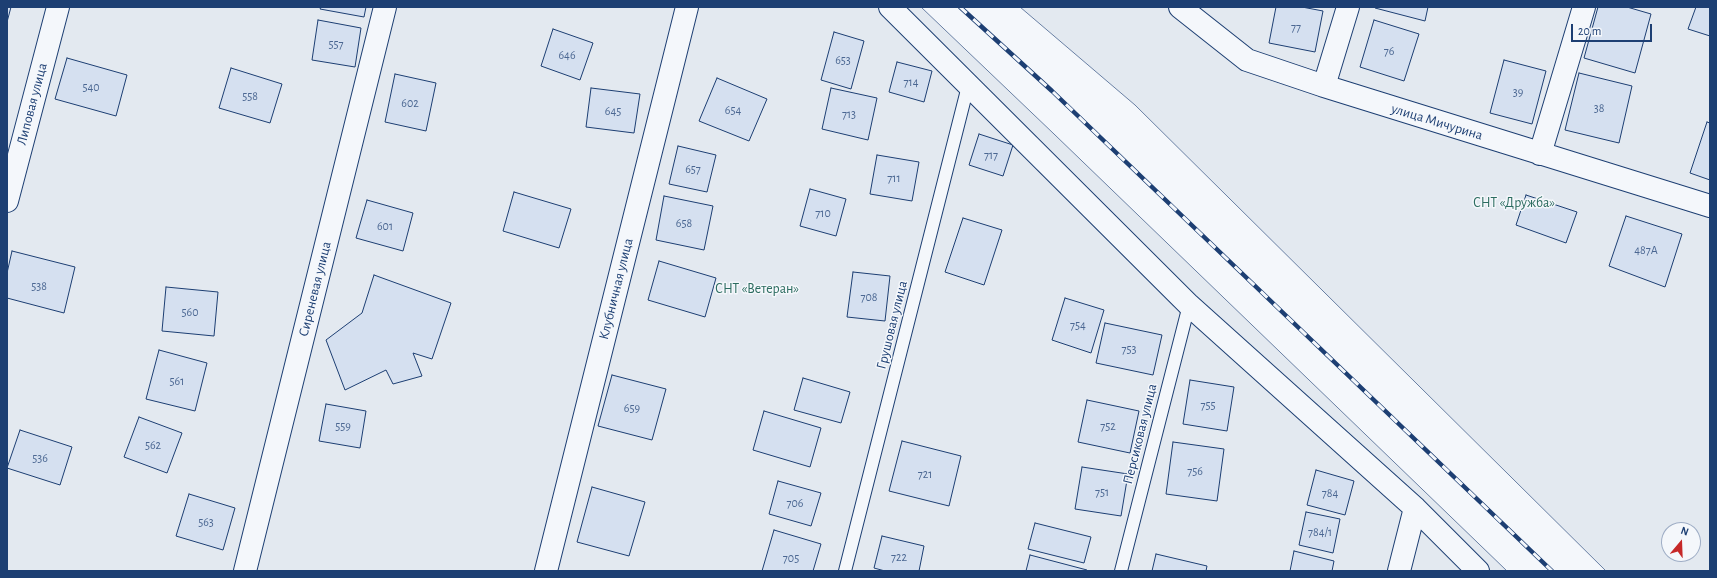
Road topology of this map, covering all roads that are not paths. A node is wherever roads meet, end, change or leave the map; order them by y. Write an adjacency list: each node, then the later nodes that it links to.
1 (58, 7): 11 (street, Липовая улица)
2 (385, 7): 15 (street, Сиреневая улица)
3 (687, 7): 16 (street, Клубничная улица)
4 (890, 7): 8 (street)
5 (1180, 7): 9 (street, улица Мичурина)
6 (1348, 7): 9 (street)
7 (1584, 7): 10 (street)
8 (968, 86): 13 (street); 17 (lane, Грушовая улица)
9 (1324, 86): 10 (street, улица Мичурина)
10 (1540, 154): 12 (street, улица Мичурина)
11 (7, 201)
12 (1710, 206)
13 (1189, 305): 14 (street); 18 (lane, Персиковая улица)
14 (1415, 508): 19 (street); 20 (street)
15 (245, 571)
16 (546, 571)
17 (845, 571)
18 (1121, 571)
19 (1399, 571)
20 (1478, 571)

